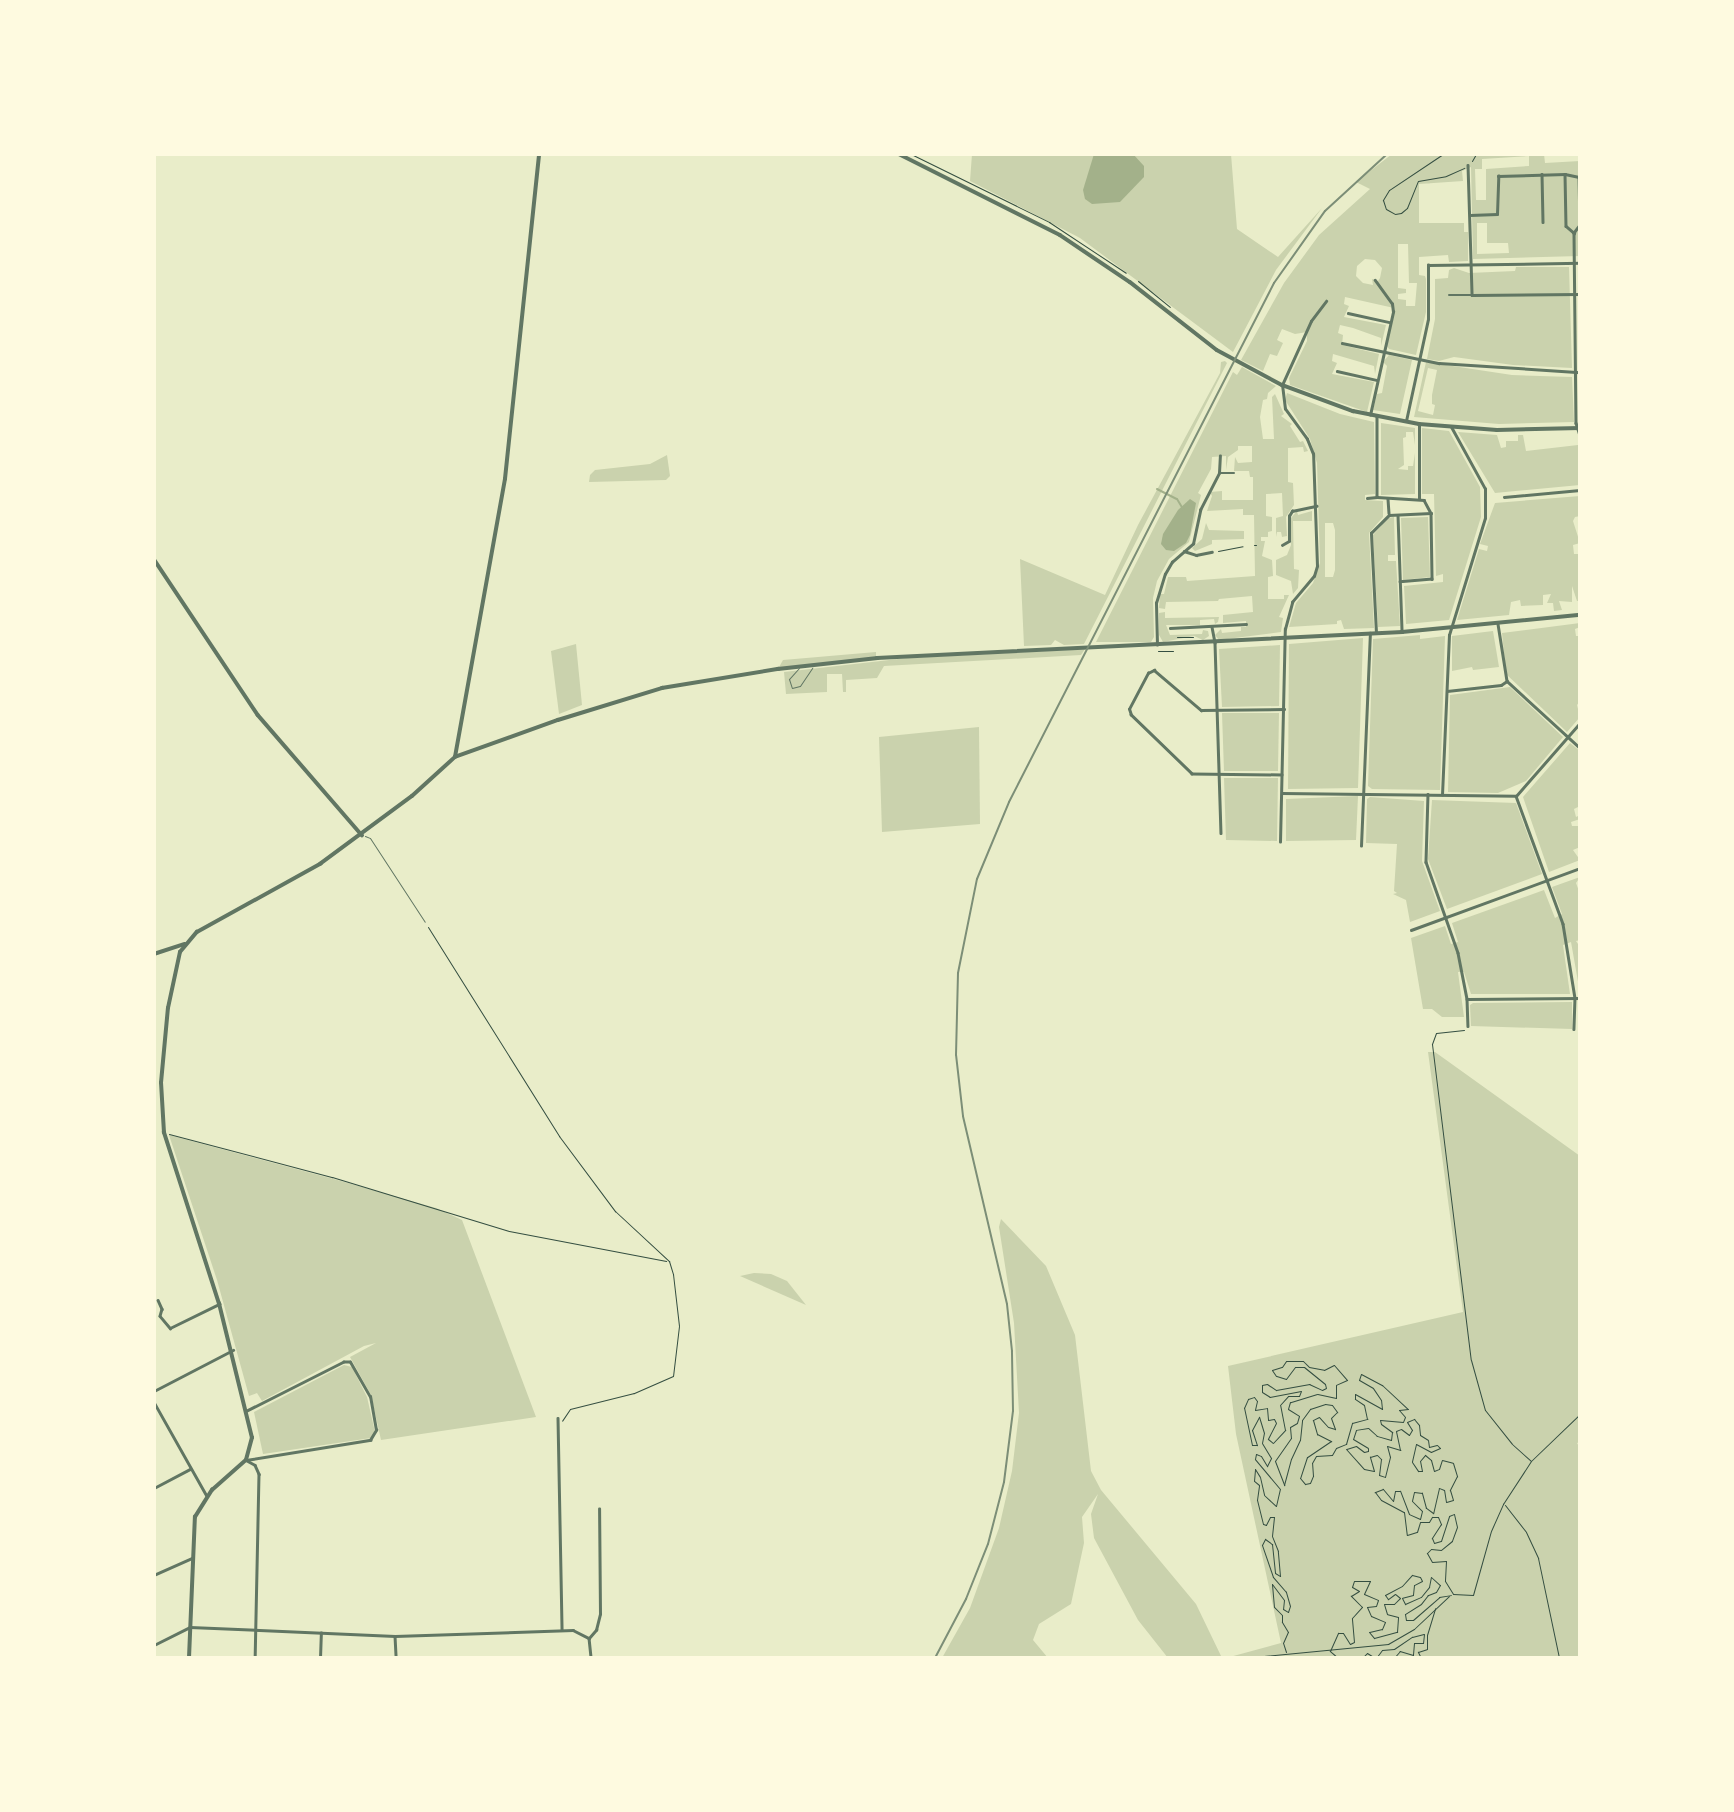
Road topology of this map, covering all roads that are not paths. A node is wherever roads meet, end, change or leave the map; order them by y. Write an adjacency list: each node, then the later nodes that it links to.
1 (539, 154): 72 (street)
2 (899, 154): 25 (street)
3 (1468, 165): 6 (street)
4 (1542, 174): 5 (street); 6 (street); 7 (street)
5 (1565, 174): 8 (street); 8 (street)
6 (1470, 215): 9 (street)
7 (1543, 222)
8 (1574, 233): 10 (street)
9 (1471, 264): 10 (street); 15 (street); 21 (street)
10 (1575, 264): 11 (street); 13 (street)
11 (1580, 264)
12 (1375, 281): 18 (street)
13 (1578, 294): 15 (street); 23 (street)
14 (1449, 295): 15 (street)
15 (1472, 295)
16 (1326, 302): 25 (street)
17 (1348, 313): 18 (street)
18 (1391, 322): 20 (street)
19 (1342, 342): 20 (street)
20 (1384, 353): 21 (street); 24 (street)
21 (1420, 360): 23 (street); 28 (street)
22 (1337, 371): 24 (street)
23 (1578, 372): 31 (street)
24 (1377, 380): 26 (street)
25 (1282, 385): 26 (street); 42 (street)
26 (1370, 415): 27 (street)
27 (1377, 417): 28 (street); 37 (street)
28 (1406, 421): 29 (street)
29 (1419, 424): 30 (street); 41 (street)
30 (1451, 427): 31 (street); 56 (street)
31 (1580, 428): 32 (street)
32 (1580, 435)
33 (1220, 456): 34 (street)
34 (1219, 473): 35 (street); 47 (street)
35 (1234, 473)
36 (1580, 490): 38 (street)
37 (1377, 497): 39 (street); 40 (street)
38 (1504, 497)
39 (1367, 498)
40 (1388, 499): 41 (street); 44 (street)
41 (1419, 499): 43 (street)
42 (1316, 506): 46 (street); 60 (street)
43 (1431, 513): 45 (street); 50 (street)
44 (1388, 514): 45 (street); 59 (street)
45 (1398, 514): 50 (street)
46 (1282, 545)
47 (1184, 551): 48 (street); 62 (street)
48 (1212, 552)
49 (154, 559): 81 (street)
50 (1400, 582): 57 (street)
51 (1580, 615): 52 (street)
52 (1498, 623): 56 (street); 65 (street)
53 (1246, 624): 54 (street)
54 (1212, 626): 55 (street); 61 (street)
55 (1170, 628)
56 (1450, 628): 57 (street); 66 (street)
57 (1402, 632): 59 (street)
58 (1370, 633): 59 (street); 60 (street); 75 (street)
59 (1376, 633)
60 (1285, 638): 61 (street); 68 (street)
61 (1215, 643): 62 (street); 67 (street)
62 (1157, 645): 63 (street)
63 (815, 664): 64 (street); 64 (lane)
64 (800, 666): 72 (street)
65 (1507, 681): 66 (street); 70 (street)
66 (1447, 691): 78 (street)
67 (1218, 709): 68 (street); 73 (street); 73 (street)
68 (1284, 709): 74 (street)
69 (1580, 723): 70 (street)
70 (1567, 738): 71 (street); 79 (street)
71 (1580, 748)
72 (455, 757): 81 (street)
73 (1220, 775): 74 (street); 80 (street)
74 (1282, 775): 76 (street)
75 (1364, 792): 76 (street); 77 (street); 83 (street)
76 (1282, 793): 82 (street)
77 (1428, 794): 78 (street); 86 (street)
78 (1442, 795): 79 (street)
79 (1516, 796): 85 (street)
80 (1221, 833)
81 (362, 835): 87 (lane); 89 (street)
82 (1280, 842)
83 (1361, 846)
84 (1580, 868): 85 (street)
85 (1547, 880): 86 (street); 91 (street)
86 (1446, 917): 88 (street); 93 (street)
87 (425, 922)
88 (1411, 930)
89 (184, 944): 90 (street); 97 (street)
90 (154, 954)
91 (1575, 998): 92 (street); 93 (street); 95 (street)
92 (1580, 998)
93 (1467, 999): 94 (street)
94 (1468, 1027)
95 (1574, 1029)
96 (158, 1300): 98 (street)
97 (219, 1304): 98 (street); 100 (street)
98 (160, 1316): 99 (street)
99 (154, 1320)
100 (233, 1350): 101 (street); 103 (street)
101 (154, 1391)
102 (154, 1402): 106 (street)
103 (247, 1411): 105 (street); 105 (street)
104 (558, 1418): 114 (street)
105 (246, 1460): 108 (street); 113 (street)
106 (190, 1469): 107 (street); 108 (street)
107 (154, 1488)
108 (207, 1496): 110 (street)
109 (598, 1509): 118 (street)
110 (192, 1558): 111 (street); 112 (street)
111 (154, 1576)
112 (190, 1627): 113 (street); 119 (street); 120 (street)
113 (255, 1630): 115 (street); 121 (street)
114 (562, 1630): 116 (street); 118 (street)
115 (321, 1633): 116 (street); 122 (street)
116 (395, 1636): 123 (street)
117 (154, 1637): 119 (street)
118 (589, 1638): 125 (street)
119 (156, 1644)
120 (189, 1658)
121 (255, 1658)
122 (320, 1658)
123 (396, 1658)
124 (564, 1658): 125 (street)
125 (592, 1658)

